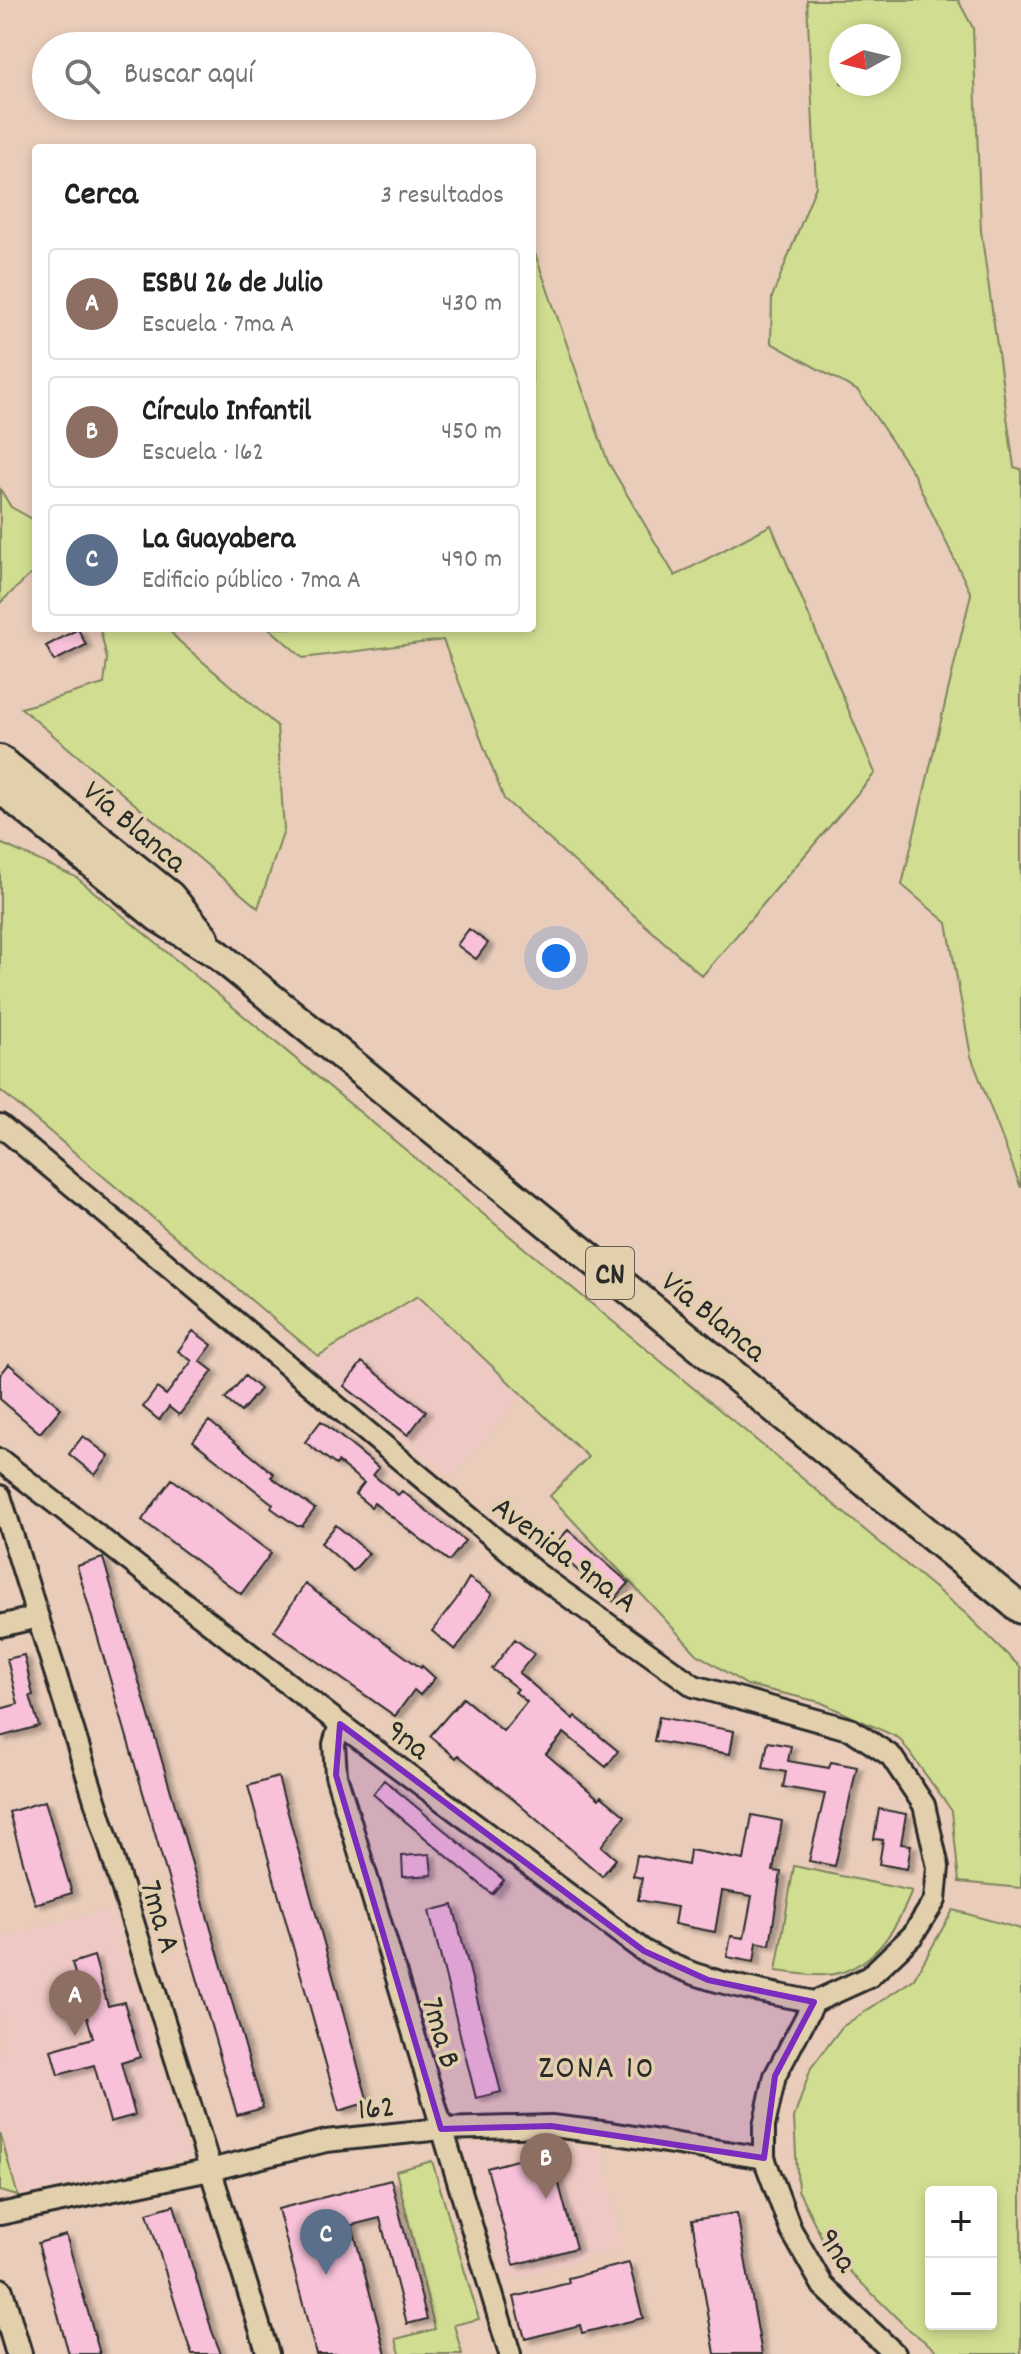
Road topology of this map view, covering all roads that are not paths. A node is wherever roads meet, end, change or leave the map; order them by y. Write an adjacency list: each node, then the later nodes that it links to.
1 (0, 734): 4 (highway)
2 (0, 760): 4 (highway, Vía Blanca / CN)
3 (0, 788): 6 (highway, Vía Blanca / CN)
4 (49, 797): 7 (highway, Vía Blanca / CN)
5 (0, 808): 6 (highway)
6 (77, 850): 7 (highway, Vía Blanca / CN)
7 (216, 953): 11 (highway, Vía Blanca / CN)
8 (0, 1125): 16 (street, Avenida 9na A)
9 (0, 1460): 15 (street, 9na)
10 (0, 1496): 12 (street, 7ma A)
11 (1012, 1602): 13 (highway, Vía Blanca)
12 (38, 1617): 14 (street); 19 (street, 7ma A)
13 (1021, 1620)
14 (0, 1626)
15 (340, 1724): 16 (street, 9na); 17 (street, 7ma B)
16 (814, 2002): 18 (street)
17 (441, 2129): 18 (street, 162); 19 (street, 162); 24 (street, 7ma B)
18 (764, 2158): 25 (street, 9na)
19 (210, 2170): 20 (street, 162); 23 (street, 7ma A)
20 (0, 2214)
21 (0, 2291): 22 (main road)
22 (19, 2354)
23 (268, 2354)
24 (510, 2354)
25 (895, 2354)

